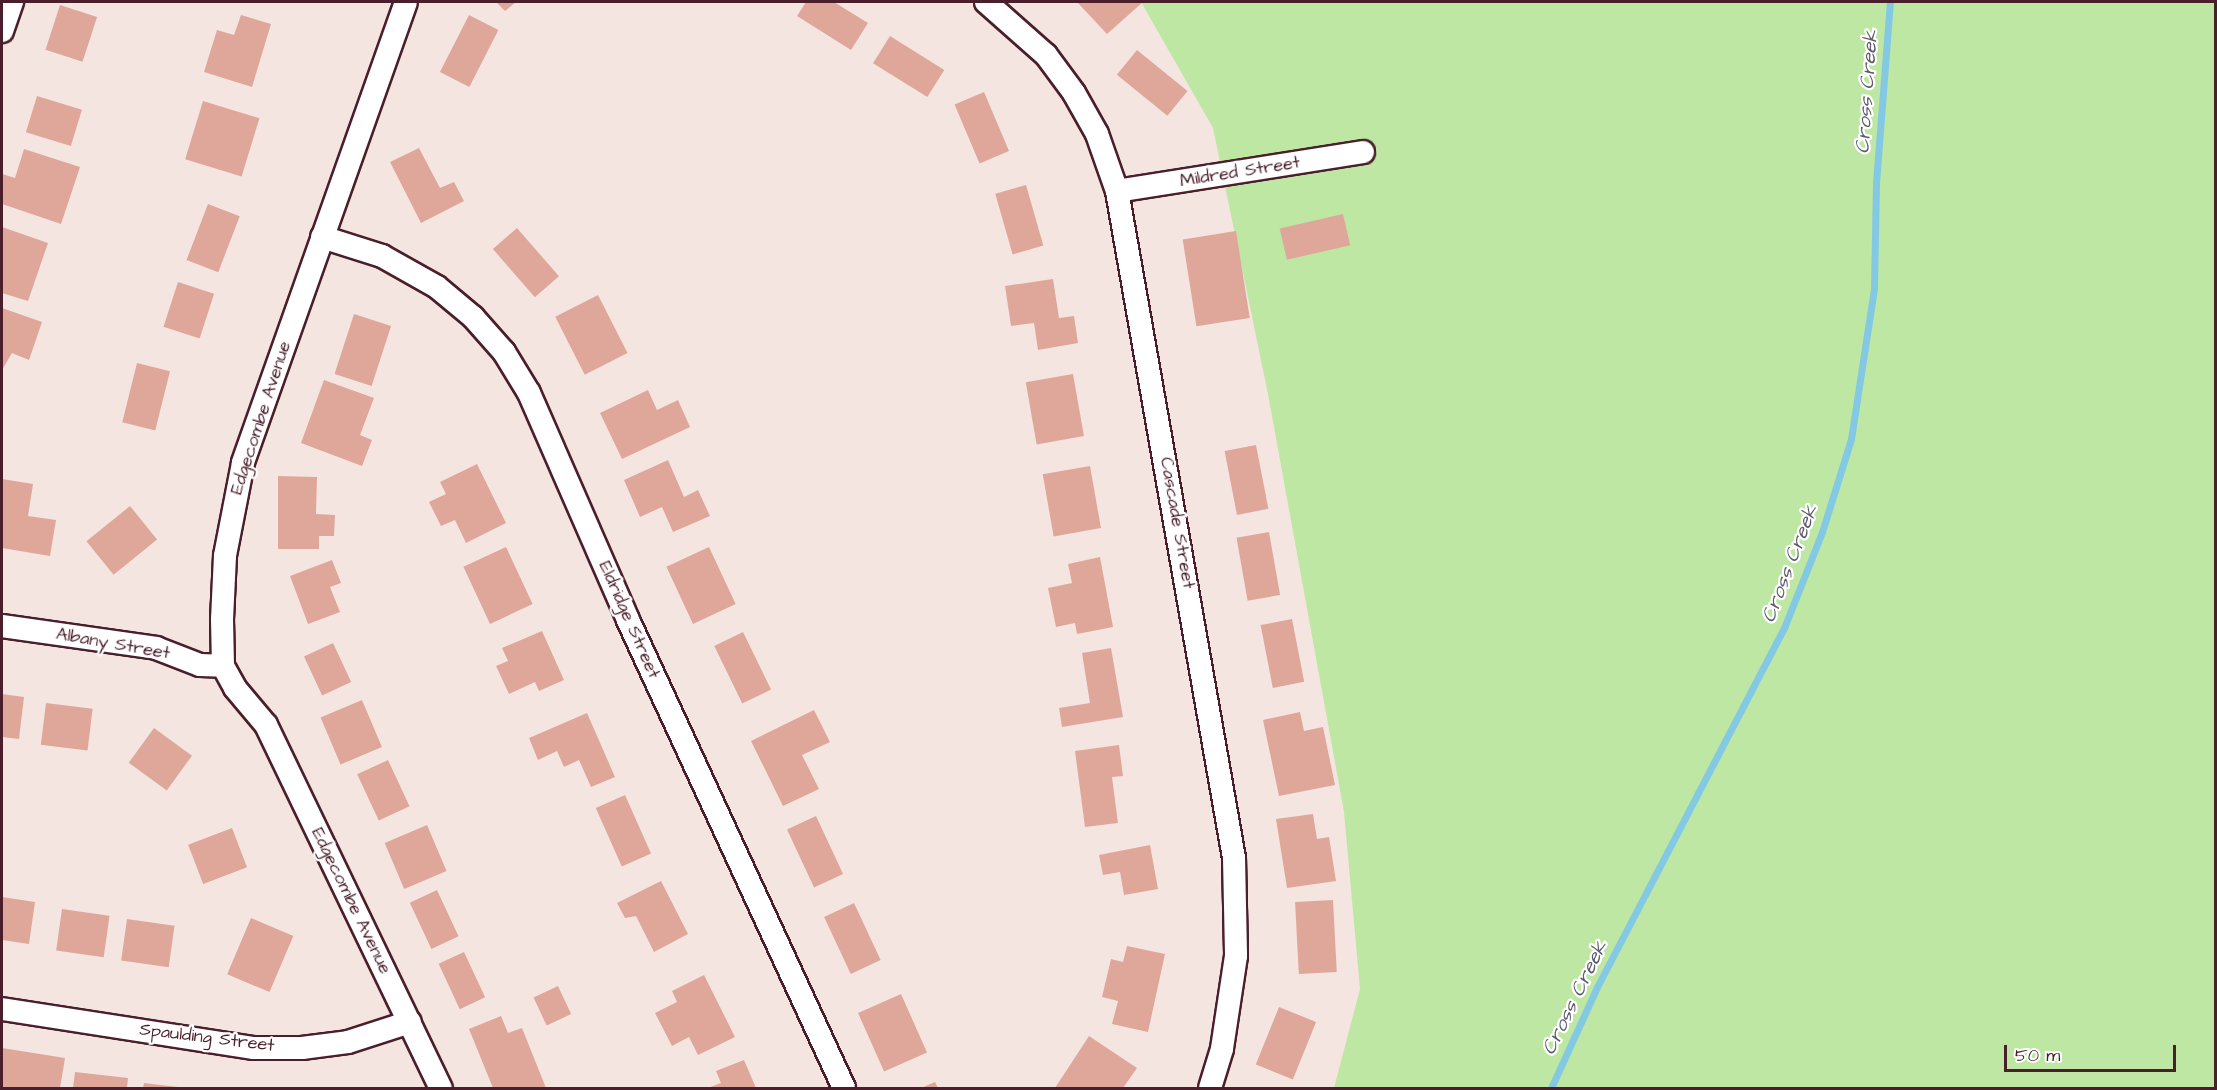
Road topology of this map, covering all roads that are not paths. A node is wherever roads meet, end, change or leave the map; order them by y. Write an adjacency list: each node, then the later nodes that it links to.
1 (12, 2): 4 (street)
2 (406, 2): 7 (street, Edgecombe Avenue)
3 (986, 2): 6 (street, Cascade Street)
4 (2, 31)
5 (1363, 153): 6 (street, Mildred Street)
6 (1117, 191): 14 (street, Cascade Street)
7 (322, 237): 9 (street, Edgecombe Avenue); 13 (street, Eldridge Street)
8 (2, 626): 9 (street, Albany Street)
9 (223, 666): 11 (street, Edgecombe Avenue)
10 (2, 1009): 11 (street, Spaulding Street)
11 (410, 1022): 12 (street, Edgecombe Avenue)
12 (441, 1089)
13 (844, 1089)
14 (1210, 1089)

